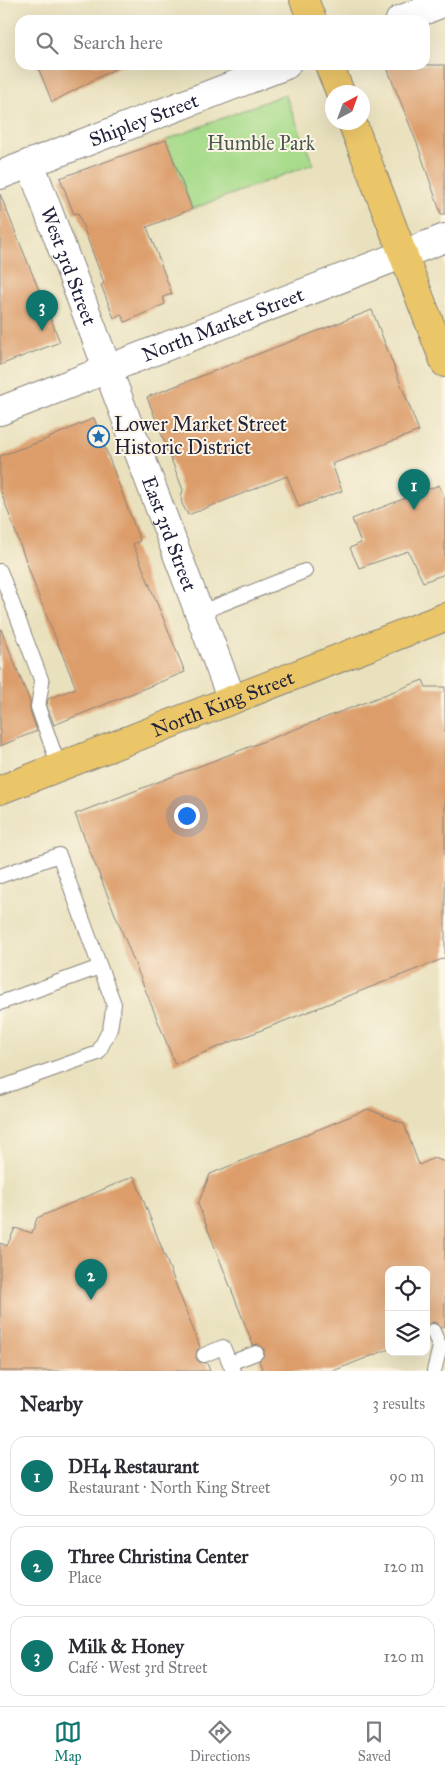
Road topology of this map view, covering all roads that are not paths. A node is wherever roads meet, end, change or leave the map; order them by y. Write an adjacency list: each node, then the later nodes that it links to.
1 (304, 0): 3 (main road)
2 (445, 2): 4 (street)
3 (310, 15)
4 (412, 15)
5 (273, 70): 9 (street, Shipley Street)
6 (331, 70): 7 (main road)
7 (337, 85)
8 (355, 130): 12 (main road)
9 (30, 163): 10 (street, Shipley Street); 14 (street, West 3rd Street)
10 (0, 175)
11 (445, 238): 12 (street, North Market Street)
12 (402, 254): 13 (main road); 14 (street, North Market Street)
13 (445, 363)
14 (108, 369): 15 (street, North Market Street); 18 (street, East 3rd Street)
15 (0, 411)
16 (305, 570): 18 (lane)
17 (0, 572): 21 (lane)
18 (199, 613): 20 (street, East 3rd Street)
19 (445, 617): 20 (main road, North King Street)
20 (232, 700): 21 (main road, North King Street)
21 (60, 767): 22 (main road, North King Street)
22 (0, 790)
23 (0, 876): 24 (lane)
24 (100, 967): 25 (lane); 26 (lane)
25 (0, 1003)
26 (0, 1088)
27 (433, 1331): 28 (lane)
28 (443, 1349): 32 (lane)
29 (256, 1353): 31 (lane)
30 (204, 1355): 31 (lane)
31 (231, 1367)
32 (434, 1371)

